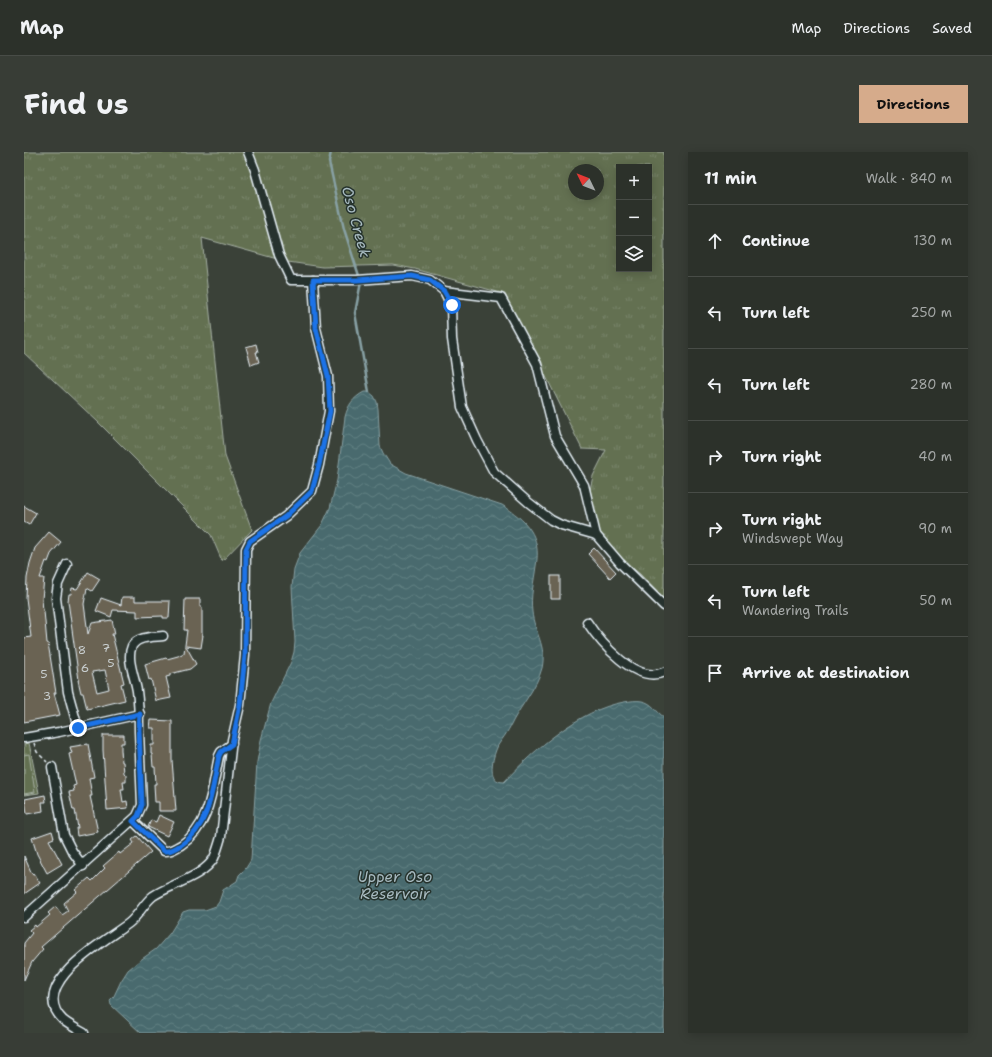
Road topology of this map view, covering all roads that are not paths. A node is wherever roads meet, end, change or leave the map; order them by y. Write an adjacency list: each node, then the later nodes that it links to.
1 (248, 152): 2 (street)
2 (313, 280): 3 (street); 13 (street)
3 (444, 291): 4 (street); 4 (street)
4 (596, 534): 6 (street)
5 (67, 564): 11 (street)
6 (664, 606)
7 (587, 622): 9 (street)
8 (163, 636): 10 (street)
9 (664, 672)
10 (140, 714): 11 (street); 15 (street)
11 (78, 728): 12 (street)
12 (26, 741)
13 (232, 744): 15 (street); 18 (street)
14 (52, 767): 16 (street)
15 (133, 821): 16 (street)
16 (83, 866): 17 (street)
17 (25, 913)
18 (84, 1033)

